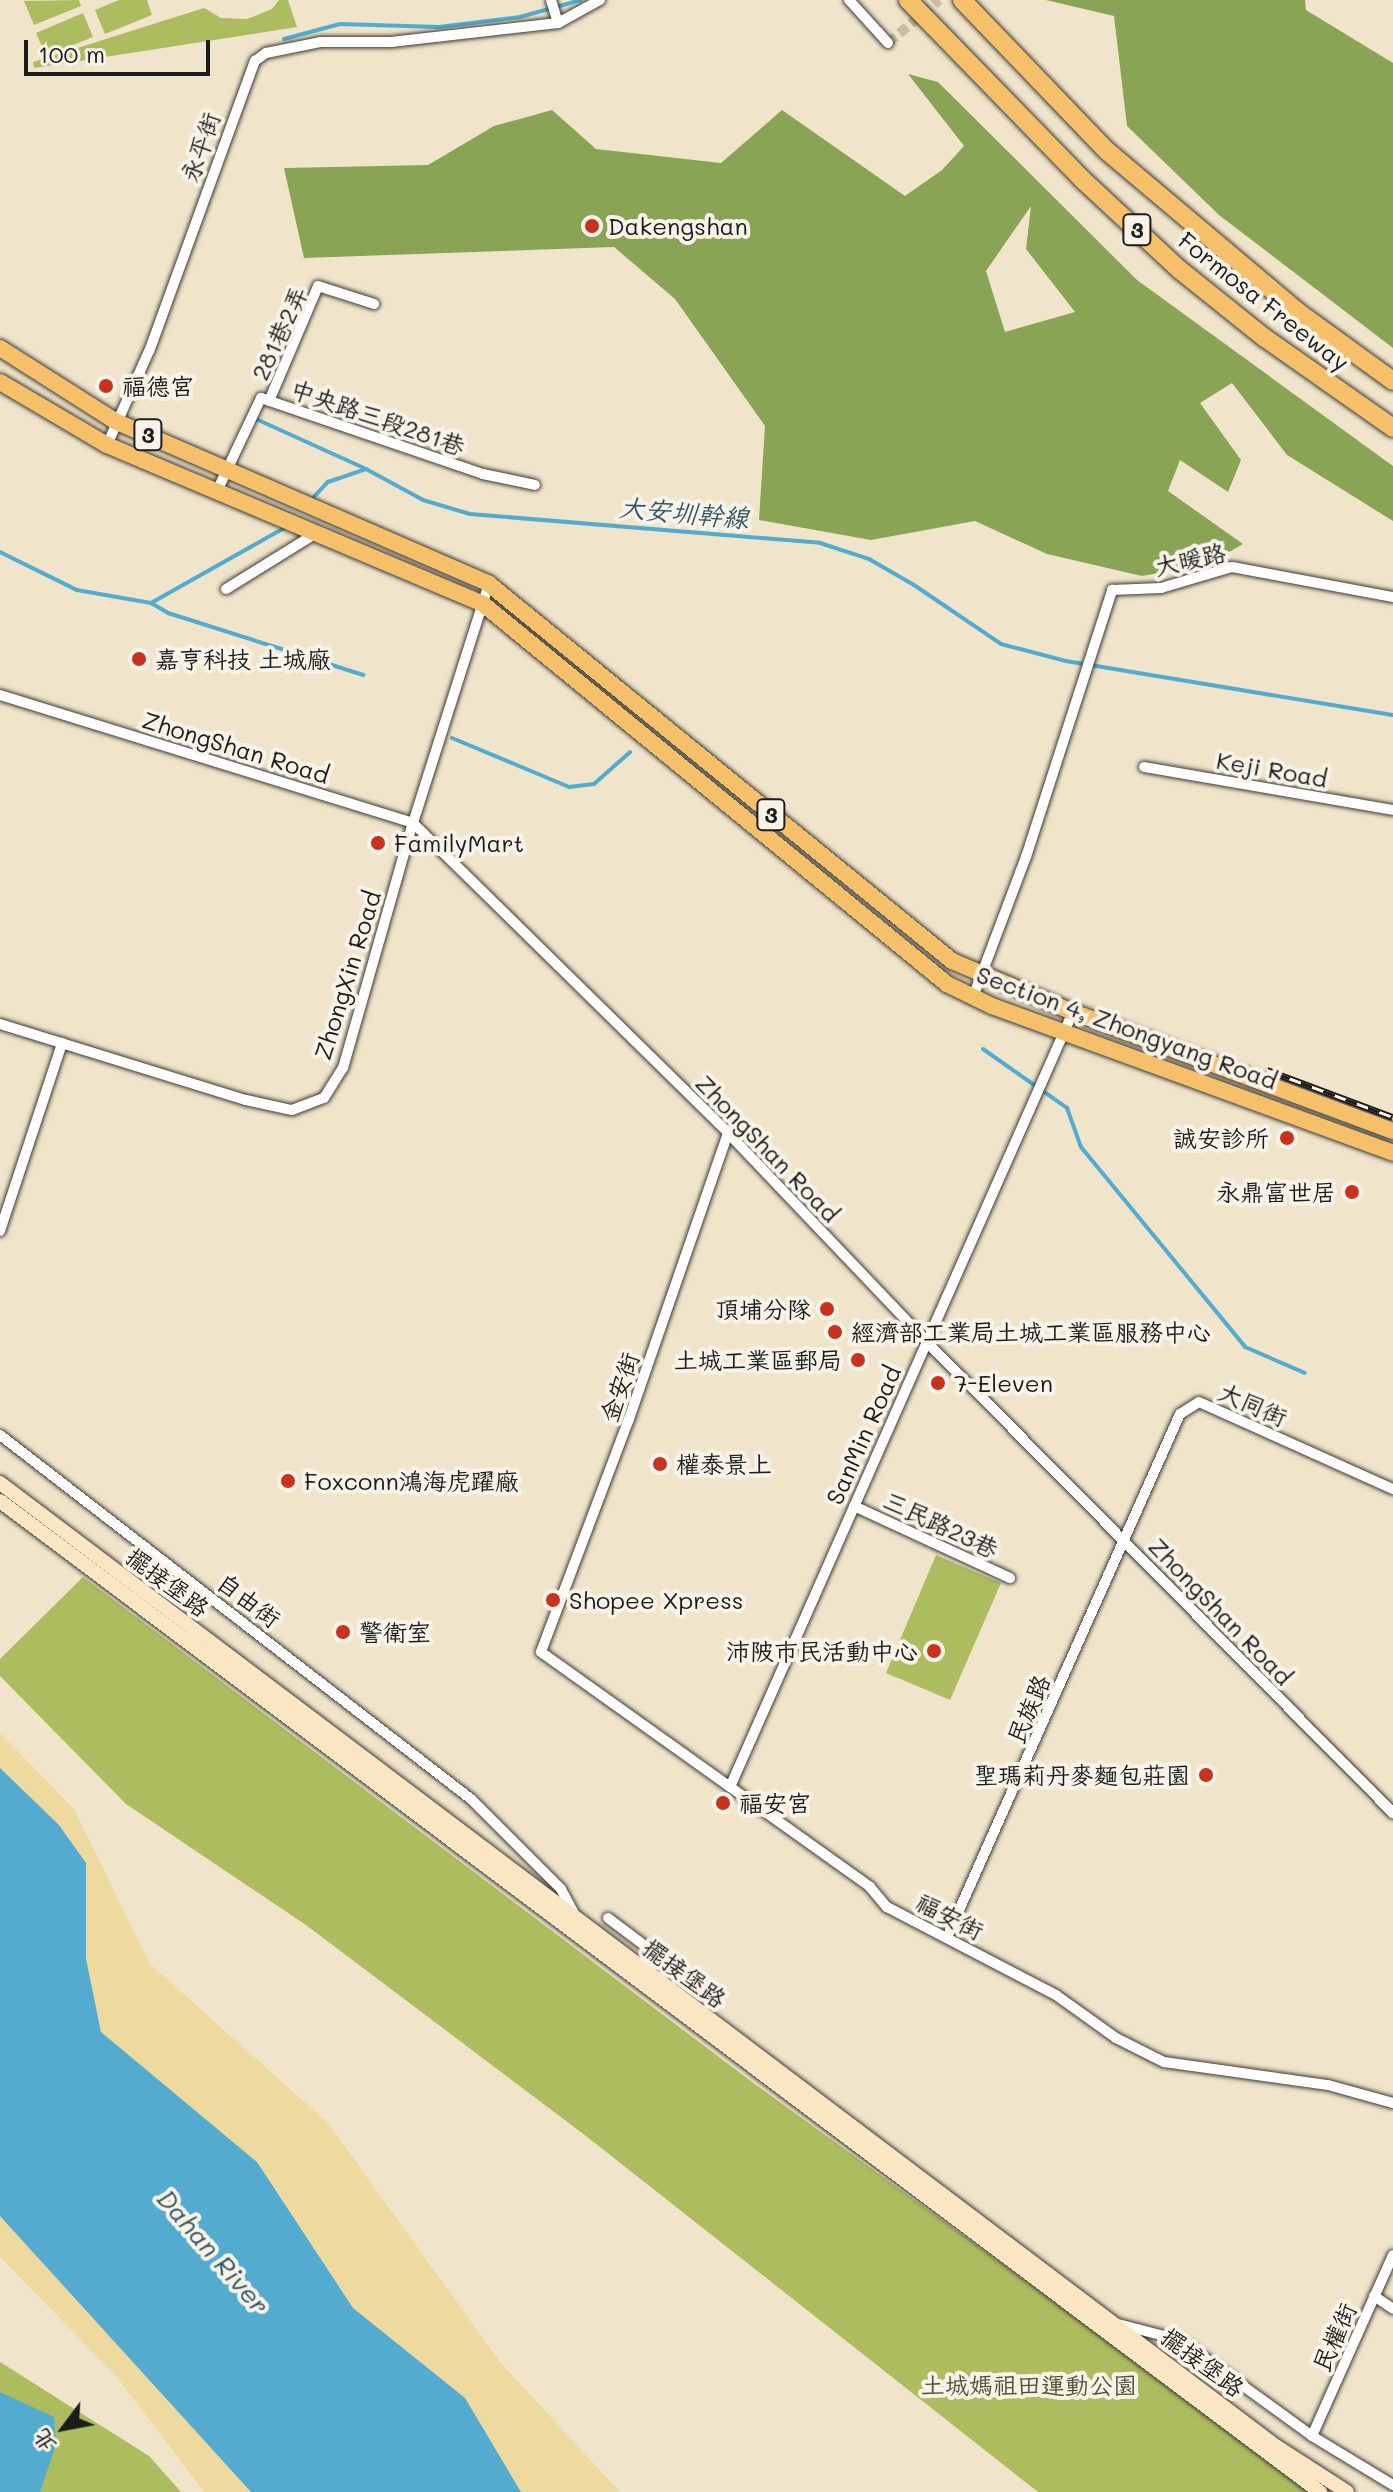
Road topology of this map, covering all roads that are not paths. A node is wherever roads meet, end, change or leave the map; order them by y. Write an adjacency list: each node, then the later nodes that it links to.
1 (551, 0): 7 (street)
2 (600, 0): 7 (street, 永平街)
3 (849, 0): 8 (street)
4 (908, 0): 16 (highway, Formosa Freeway / 3)
5 (962, 0): 9 (highway, Formosa Freeway / 3)
6 (974, 0): 9 (highway)
7 (558, 23): 15 (street, 永平街)
8 (888, 43)
9 (1107, 151): 12 (highway, Formosa Freeway / 3)
10 (374, 304): 14 (street, 281巷2弄)
11 (0, 348): 15 (main road, 3)
12 (1393, 381)
13 (0, 382): 17 (main road, 3)
14 (269, 401): 18 (street, 中央路三段281巷); 19 (street, 中央路三段281巷)
15 (115, 421): 17 (street, 永平街); 18 (main road, 3)
16 (1393, 428)
17 (107, 445): 20 (main road, 3)
18 (225, 469): 20 (street, 中央路三段281巷); 22 (main road, Section 4, Zhongyang Road / 3)
19 (535, 485)
20 (217, 491): 21 (main road, 3)
21 (318, 532): 23 (street); 25 (main road, Section 4, Zhongyang Road / 3)
22 (489, 584): 25 (street, ZhongXin Road); 30 (main road, Section 4, Zhongyang Road / 3)
23 (226, 589)
24 (1393, 597): 30 (street, 大暖路)
25 (483, 604): 29 (street, ZhongXin Road); 31 (main road, Section 4, Zhongyang Road / 3)
26 (0, 695): 29 (street, ZhongShan Road)
27 (1144, 767): 28 (street, Keji Road)
28 (1393, 810)
29 (413, 823): 35 (street, ZhongXin Road); 37 (street, ZhongShan Road)
30 (984, 976): 31 (street); 32 (main road, Section 4, Zhongyang Road / 3)
31 (973, 997): 34 (main road, Section 4, Zhongyang Road / 3)
32 (1073, 1012): 34 (street, SanMin Road); 36 (main road, Section 4, Zhongyang Road / 3)
33 (0, 1024): 35 (street, ZhongXin Road)
34 (1064, 1031): 38 (main road, Section 4, Zhongyang Road / 3); 40 (street, SanMin Road)
35 (62, 1043): 39 (street)
36 (1393, 1131)
37 (728, 1133): 40 (street, ZhongShan Road); 48 (street, 金安街)
38 (1393, 1153)
39 (0, 1231)
40 (927, 1342): 45 (street, SanMin Road); 46 (street, ZhongShan Road)
41 (0, 1435): 51 (street, 自由街)
42 (0, 1483): 51 (street, 擺接堡路)
43 (1393, 1489): 46 (street, 大同街)
44 (0, 1501): 59 (street, 擺接堡路)
45 (854, 1506): 47 (street, 三民路23巷); 49 (street, SanMin Road)
46 (1124, 1541): 50 (street, ZhongShan Road); 53 (street, 民族路)
47 (1010, 1578)
48 (541, 1652): 49 (street, 福安街)
49 (730, 1787): 53 (street, 福安街)
50 (1393, 1813)
51 (577, 1918): 59 (street, 擺接堡路)
52 (608, 1918): 54 (street)
53 (948, 1935): 55 (street, 福安街)
54 (689, 1979)
55 (1393, 2103)
56 (1393, 2255): 57 (street, 民權街)
57 (1374, 2296): 58 (street); 60 (street, 民權街)
58 (1393, 2309)
59 (1111, 2330): 60 (street); 62 (street, 擺接堡路); 63 (street, 擺接堡路)
60 (1312, 2436): 61 (street)
61 (1393, 2485)
62 (1320, 2492)
63 (1347, 2492)

